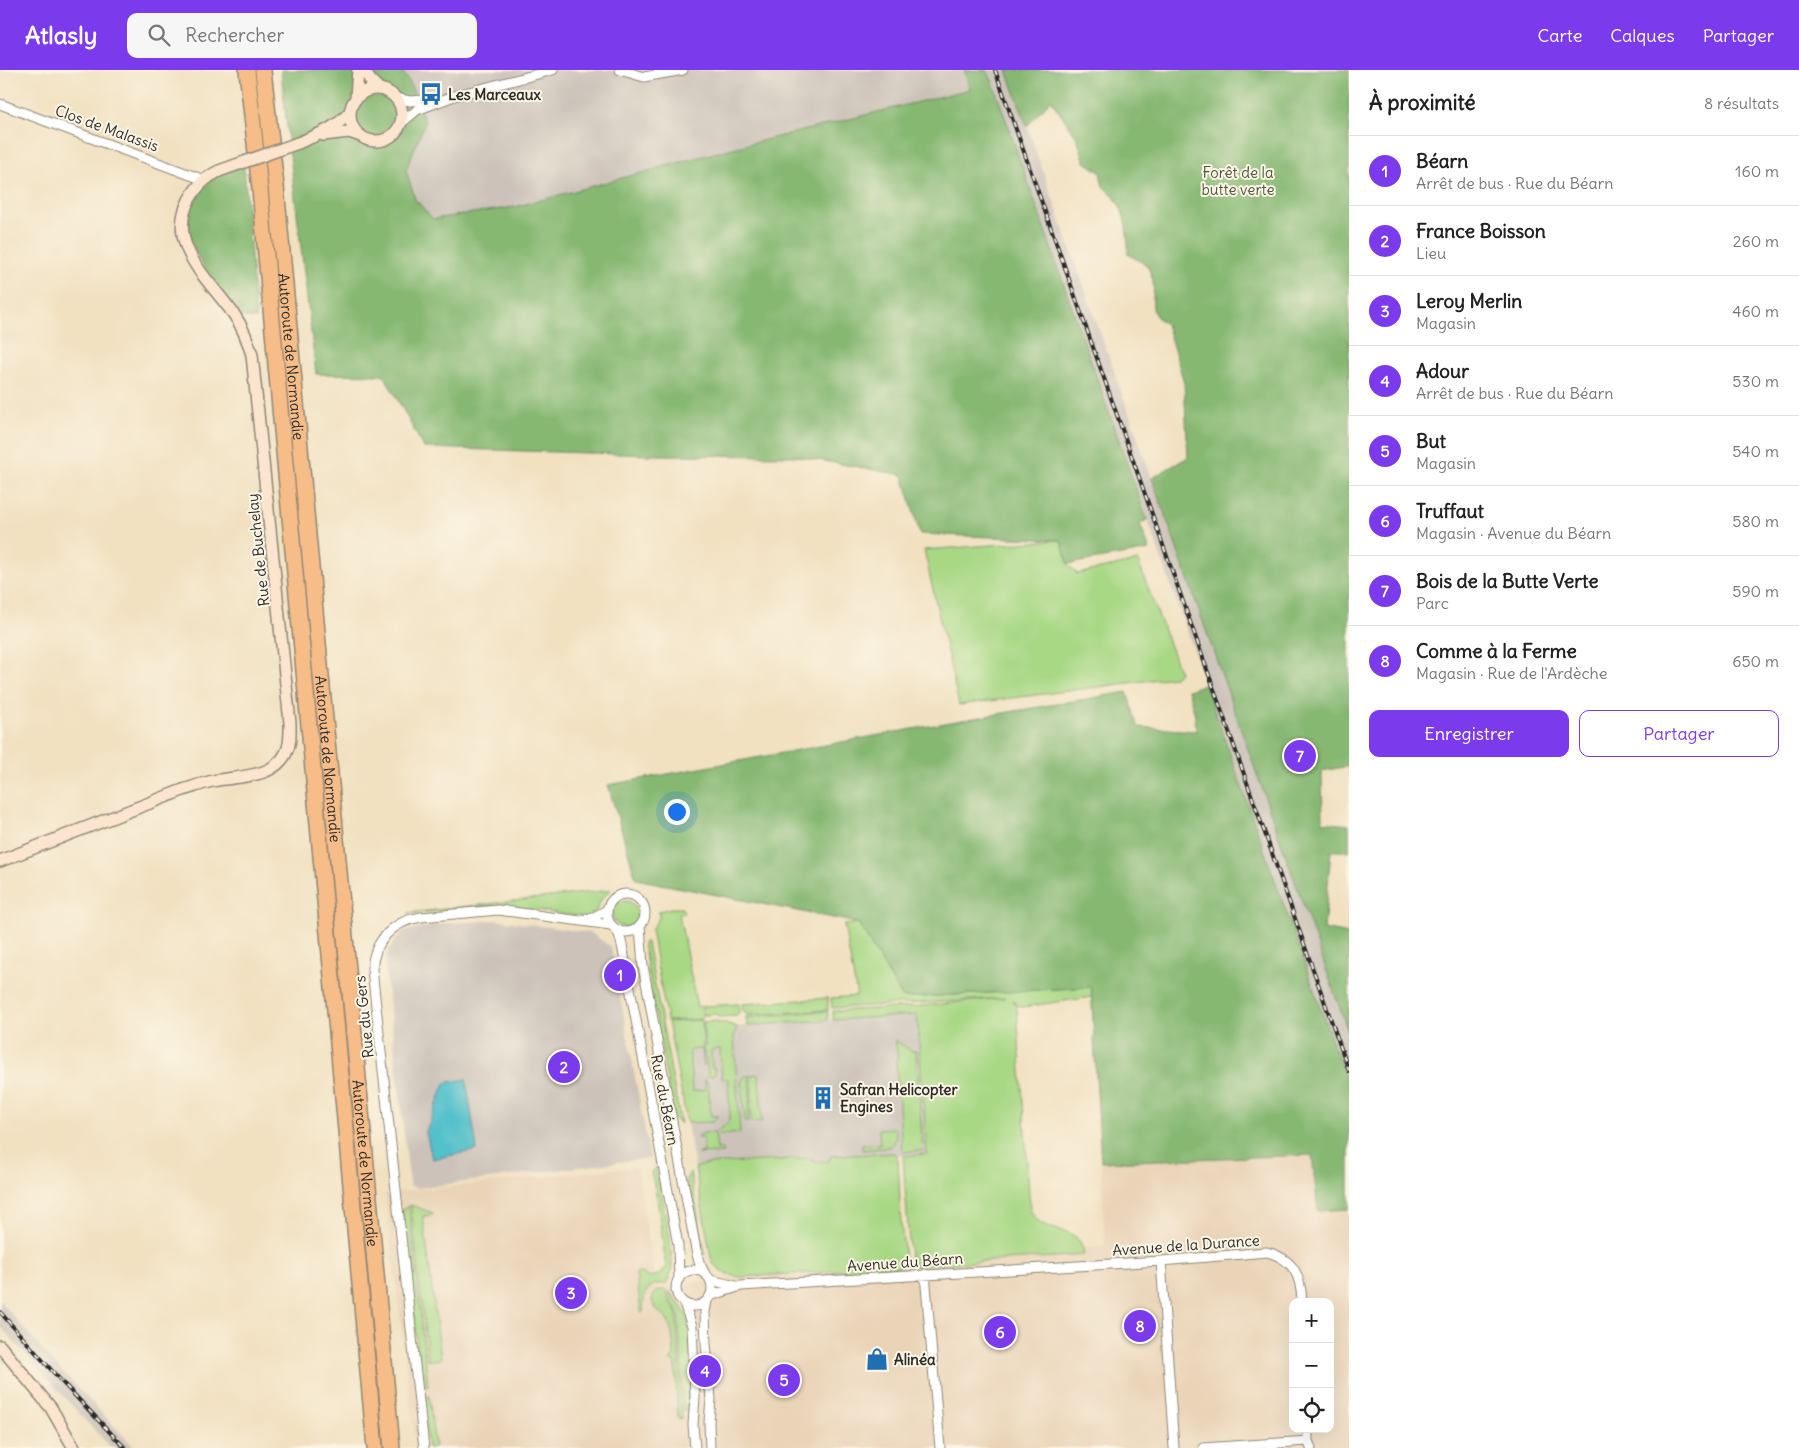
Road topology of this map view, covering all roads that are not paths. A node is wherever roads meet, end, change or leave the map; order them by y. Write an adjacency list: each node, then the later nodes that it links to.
1 (247, 70): 37 (highway, Autoroute de Normandie)
2 (263, 70): 38 (highway, Autoroute de Normandie)
3 (358, 70): 11 (street)
4 (364, 70): 9 (street)
5 (553, 70): 8 (street)
6 (620, 70): 7 (street)
7 (683, 70)
8 (542, 71): 10 (street)
9 (379, 89): 11 (street); 12 (street)
10 (454, 96): 12 (street); 15 (street)
11 (356, 98): 14 (street)
12 (395, 98): 15 (street)
13 (0, 104): 18 (street, Clos de Malassis)
14 (350, 112): 16 (street); 17 (street, Rue de Buchelay)
15 (400, 124): 16 (street)
16 (362, 136): 17 (street, Rue de Buchelay)
17 (314, 137): 18 (street, Rue de Buchelay, bridge)
18 (204, 180): 19 (street, Rue de Buchelay)
19 (0, 861)
20 (607, 910): 21 (street); 22 (street); 23 (street)
21 (579, 921): 23 (street, Rue du Gers); 39 (street, Rue du Gers)
22 (640, 926): 23 (street); 27 (street, Rue du Béarn)
23 (613, 927): 28 (street, Rue du Béarn)
24 (1161, 1261): 25 (street, Avenue de la Durance); 30 (street, Avenue de la Durance); 43 (street)
25 (1070, 1266): 26 (street, Avenue du Béarn)
26 (924, 1274): 29 (street, Avenue du Béarn); 42 (street)
27 (707, 1277): 28 (street); 29 (street, Avenue du Béarn); 31 (street)
28 (679, 1279): 32 (street)
29 (741, 1286): 31 (street, Avenue du Béarn)
30 (1302, 1298)
31 (708, 1299): 32 (street); 41 (street)
32 (684, 1302): 40 (street)
33 (0, 1346): 36 (street)
34 (1308, 1433): 35 (street)
35 (1308, 1446): 44 (street)
36 (74, 1448)
37 (374, 1448)
38 (392, 1448)
39 (424, 1448)
40 (695, 1448)
41 (710, 1448)
42 (940, 1448)
43 (1174, 1448)
44 (1203, 1448)

